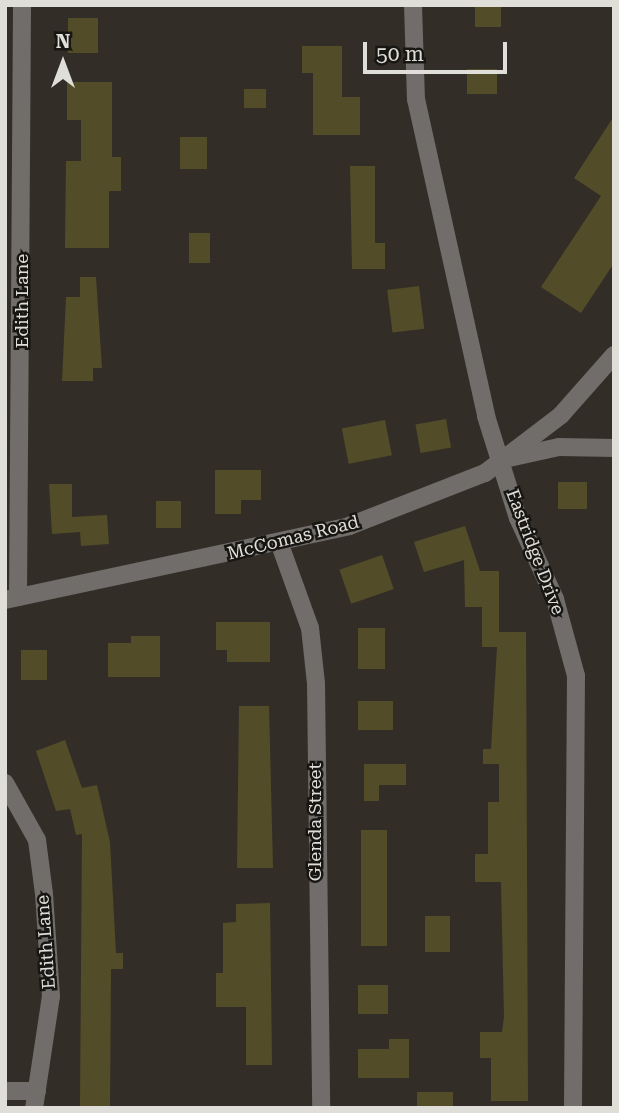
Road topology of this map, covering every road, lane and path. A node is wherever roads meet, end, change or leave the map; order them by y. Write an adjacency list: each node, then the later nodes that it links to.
1 (22, 5): 7 (street, Edith Lane)
2 (413, 5): 5 (street, Eastridge Drive)
3 (614, 355): 5 (street, McComas Road)
4 (614, 448): 5 (street)
5 (502, 460): 6 (street, McComas Road); 12 (street, Eastridge Drive)
6 (279, 542): 7 (street, McComas Road); 11 (street, Glenda Street)
7 (12, 599)
8 (5, 783): 10 (street, Edith Lane)
9 (5, 1090): 10 (street)
10 (36, 1100)
11 (321, 1108)
12 (573, 1108)

